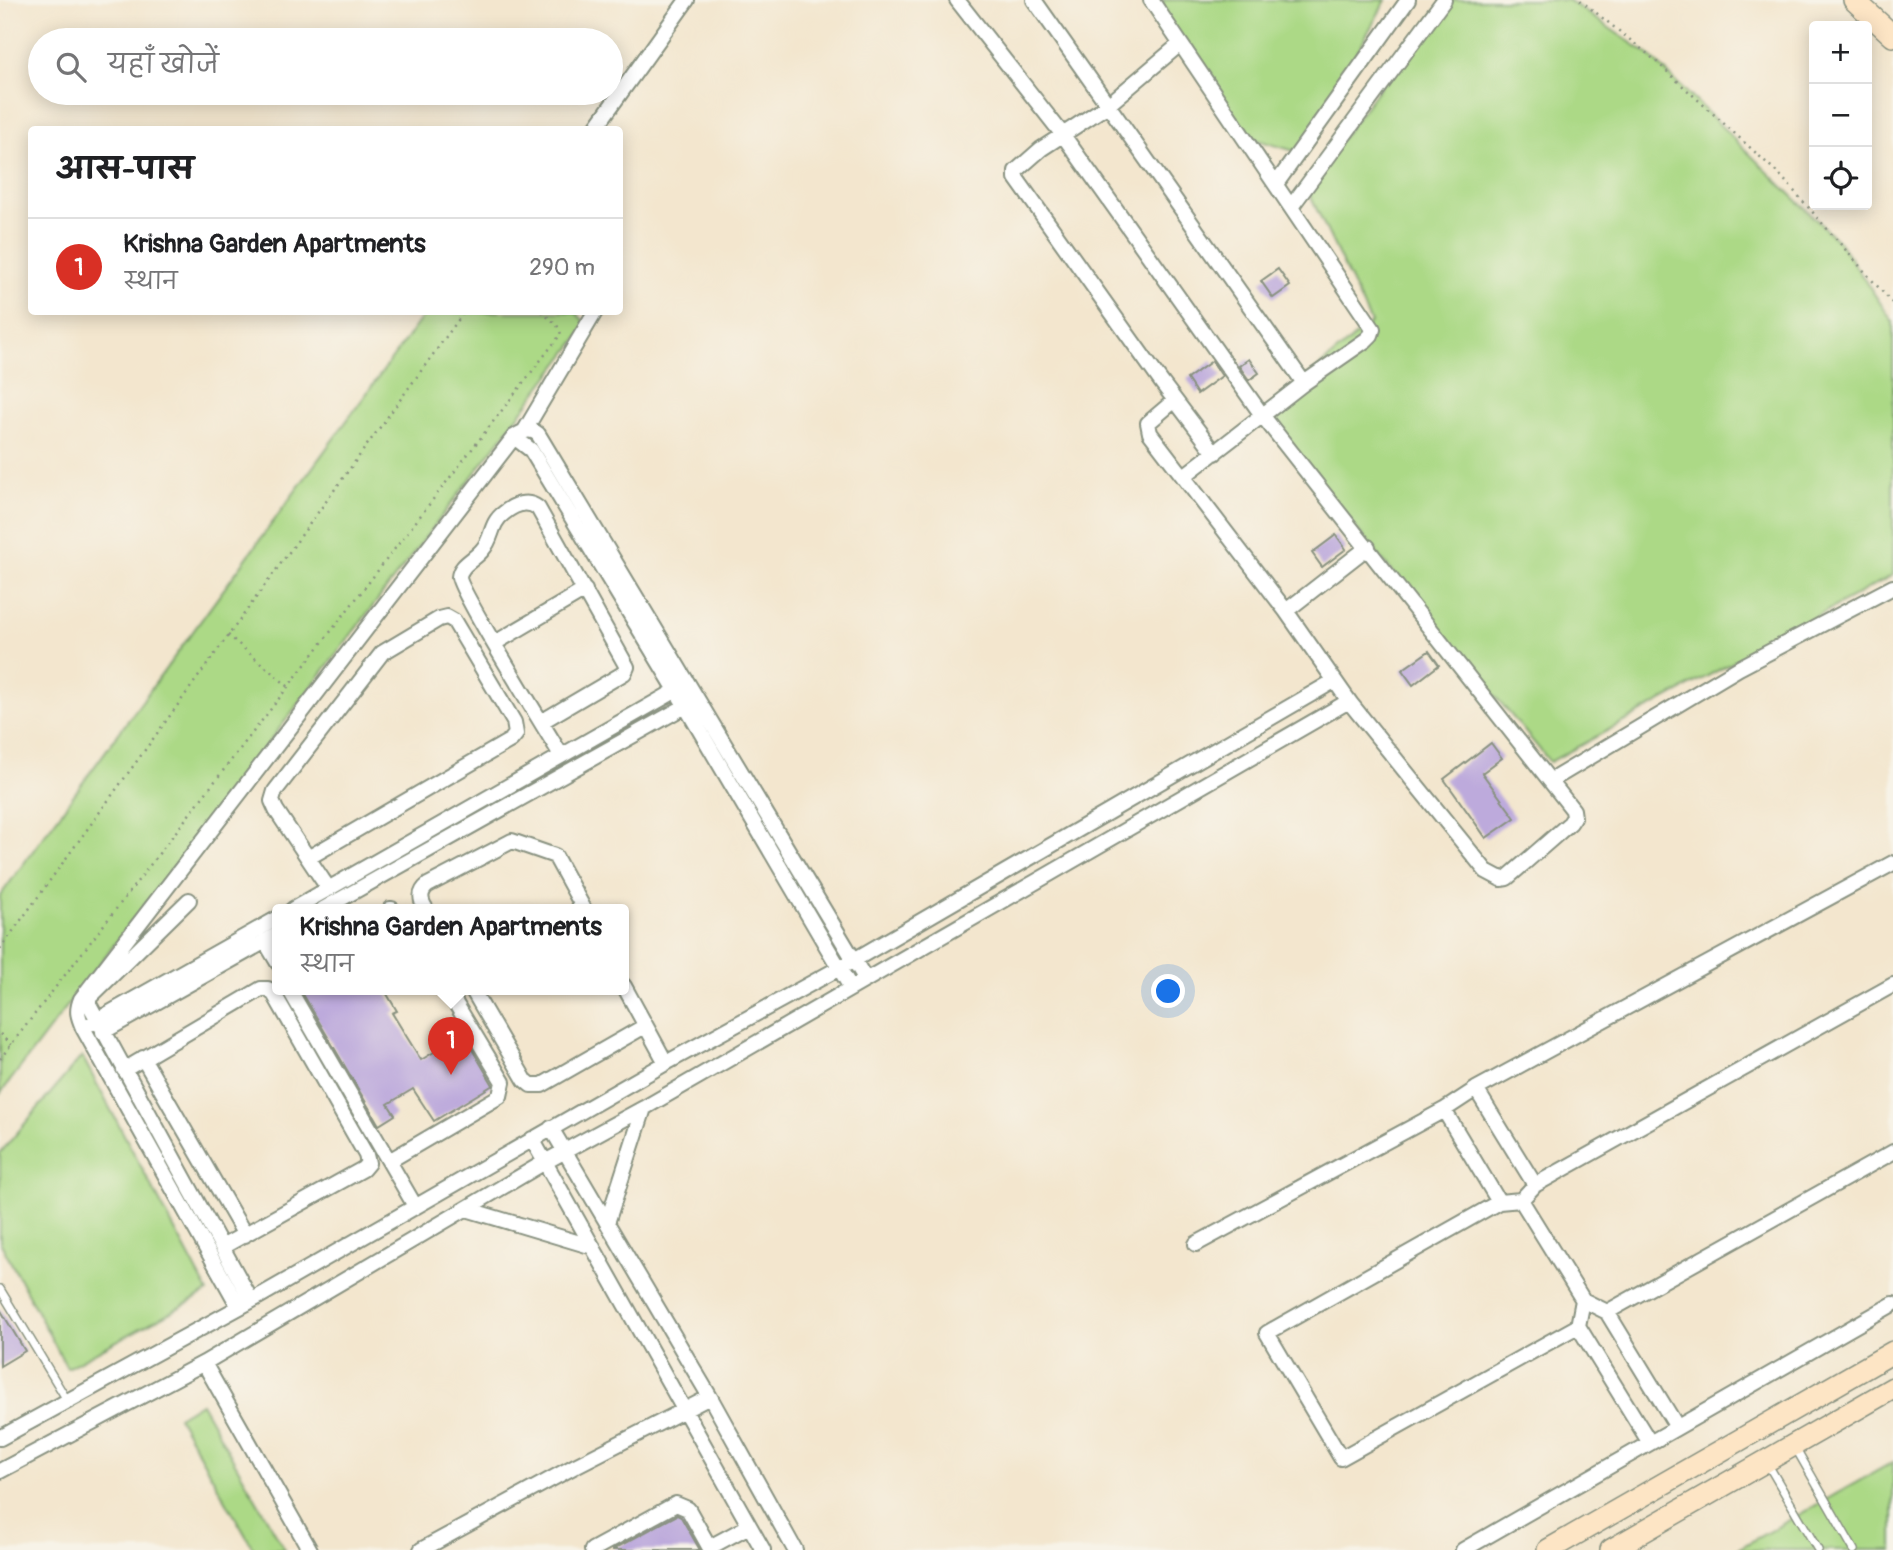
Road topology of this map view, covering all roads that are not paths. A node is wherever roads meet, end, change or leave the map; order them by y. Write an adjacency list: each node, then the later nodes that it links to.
1 (687, 0): 10 (street)
2 (957, 0): 14 (street)
3 (1034, 0): 12 (street)
4 (1151, 0): 9 (street)
5 (1408, 0): 15 (street)
6 (1444, 0): 16 (street)
7 (1854, 0): 8 (main road)
8 (1893, 36)
9 (1180, 44): 12 (street); 15 (street)
10 (623, 89)
11 (612, 105): 13 (street)
12 (1108, 105): 14 (street); 18 (street)
13 (597, 126)
14 (1063, 135): 19 (street); 20 (street)
15 (1276, 184): 16 (street)
16 (1291, 206): 18 (street)
17 (593, 315): 21 (street)
18 (1304, 383): 20 (street)
19 (1175, 400): 22 (street); 23 (street)
20 (1262, 415): 22 (street); 24 (street)
21 (519, 434): 30 (street); 60 (street)
22 (1215, 453): 23 (street)
23 (1184, 476): 27 (street)
24 (1368, 547): 27 (street); 36 (street)
25 (1893, 587): 36 (street)
26 (585, 590): 28 (street); 28 (street); 34 (street)
27 (1286, 611): 29 (street)
28 (495, 643): 34 (street)
29 (1334, 681): 32 (street); 47 (street)
30 (683, 687): 31 (street); 33 (street); 35 (street)
31 (699, 699): 33 (street); 47 (street)
32 (1349, 701): 36 (street); 49 (street)
33 (685, 706): 42 (street); 48 (street)
34 (541, 722): 35 (street)
35 (561, 755): 39 (street)
36 (1550, 781)
37 (308, 858): 37 (street); 39 (street)
38 (1893, 863): 64 (street)
39 (329, 889): 41 (street)
40 (189, 900): 58 (street)
41 (302, 904)
42 (332, 904)
43 (424, 904): 44 (street)
44 (581, 904)
45 (272, 922): 58 (street)
46 (272, 937): 58 (street)
47 (854, 960): 48 (street); 49 (street)
48 (839, 968): 51 (street); 62 (street)
49 (866, 980): 51 (street)
50 (1893, 985): 73 (street)
51 (851, 988): 65 (street)
52 (272, 992): 61 (street)
53 (275, 995): 79 (street)
54 (292, 995): 71 (street)
55 (451, 995): 71 (street)
56 (475, 995): 59 (street)
57 (629, 995): 59 (street)
58 (100, 1026): 60 (street); 63 (street)
59 (645, 1026): 62 (street)
60 (83, 1028): 85 (street)
61 (143, 1058): 63 (street); 79 (street)
62 (666, 1062): 67 (street)
63 (124, 1070): 81 (street)
64 (1476, 1089): 66 (street); 73 (street)
65 (644, 1108): 69 (street); 78 (street)
66 (1444, 1110): 75 (street); 80 (street)
67 (551, 1128): 68 (street); 69 (street)
68 (532, 1139): 72 (street); 76 (street)
69 (564, 1151): 72 (street); 78 (street)
70 (1893, 1152): 87 (street)
71 (389, 1161): 76 (street)
72 (545, 1162): 77 (street); 82 (street)
73 (1535, 1185): 74 (street)
74 (1521, 1200): 75 (street); 84 (street)
75 (1499, 1202): 88 (street)
76 (415, 1206): 85 (street)
77 (466, 1209): 82 (street); 90 (street)
78 (607, 1223): 92 (street)
79 (244, 1235): 81 (street)
80 (1196, 1244)
81 (222, 1247): 85 (street)
82 (593, 1247): 94 (street)
83 (0, 1289): 93 (lane)
84 (1583, 1300): 87 (street); 88 (street)
85 (245, 1303): 93 (street)
86 (1893, 1304): 95 (street)
87 (1607, 1312): 95 (street)
88 (1578, 1326): 97 (street)
89 (1893, 1352): 109 (main road)
90 (204, 1363): 100 (street); 103 (street)
91 (1893, 1388): 98 (main road)
92 (710, 1397): 94 (street); 107 (street)
93 (68, 1400): 96 (street)
94 (684, 1412): 101 (street); 104 (street)
95 (1677, 1427): 97 (street)
96 (0, 1438)
97 (1650, 1443): 108 (street)
98 (1794, 1445): 99 (main road); 112 (lane)
99 (1766, 1461): 110 (main road); 111 (lane)
100 (0, 1471)
101 (749, 1526): 102 (street); 106 (street)
102 (710, 1549): 105 (street)
103 (310, 1550)
104 (421, 1550)
105 (592, 1550)
106 (763, 1550)
107 (795, 1550)
108 (1463, 1550)
109 (1548, 1550)
110 (1611, 1550)
111 (1818, 1550)
112 (1854, 1550)

